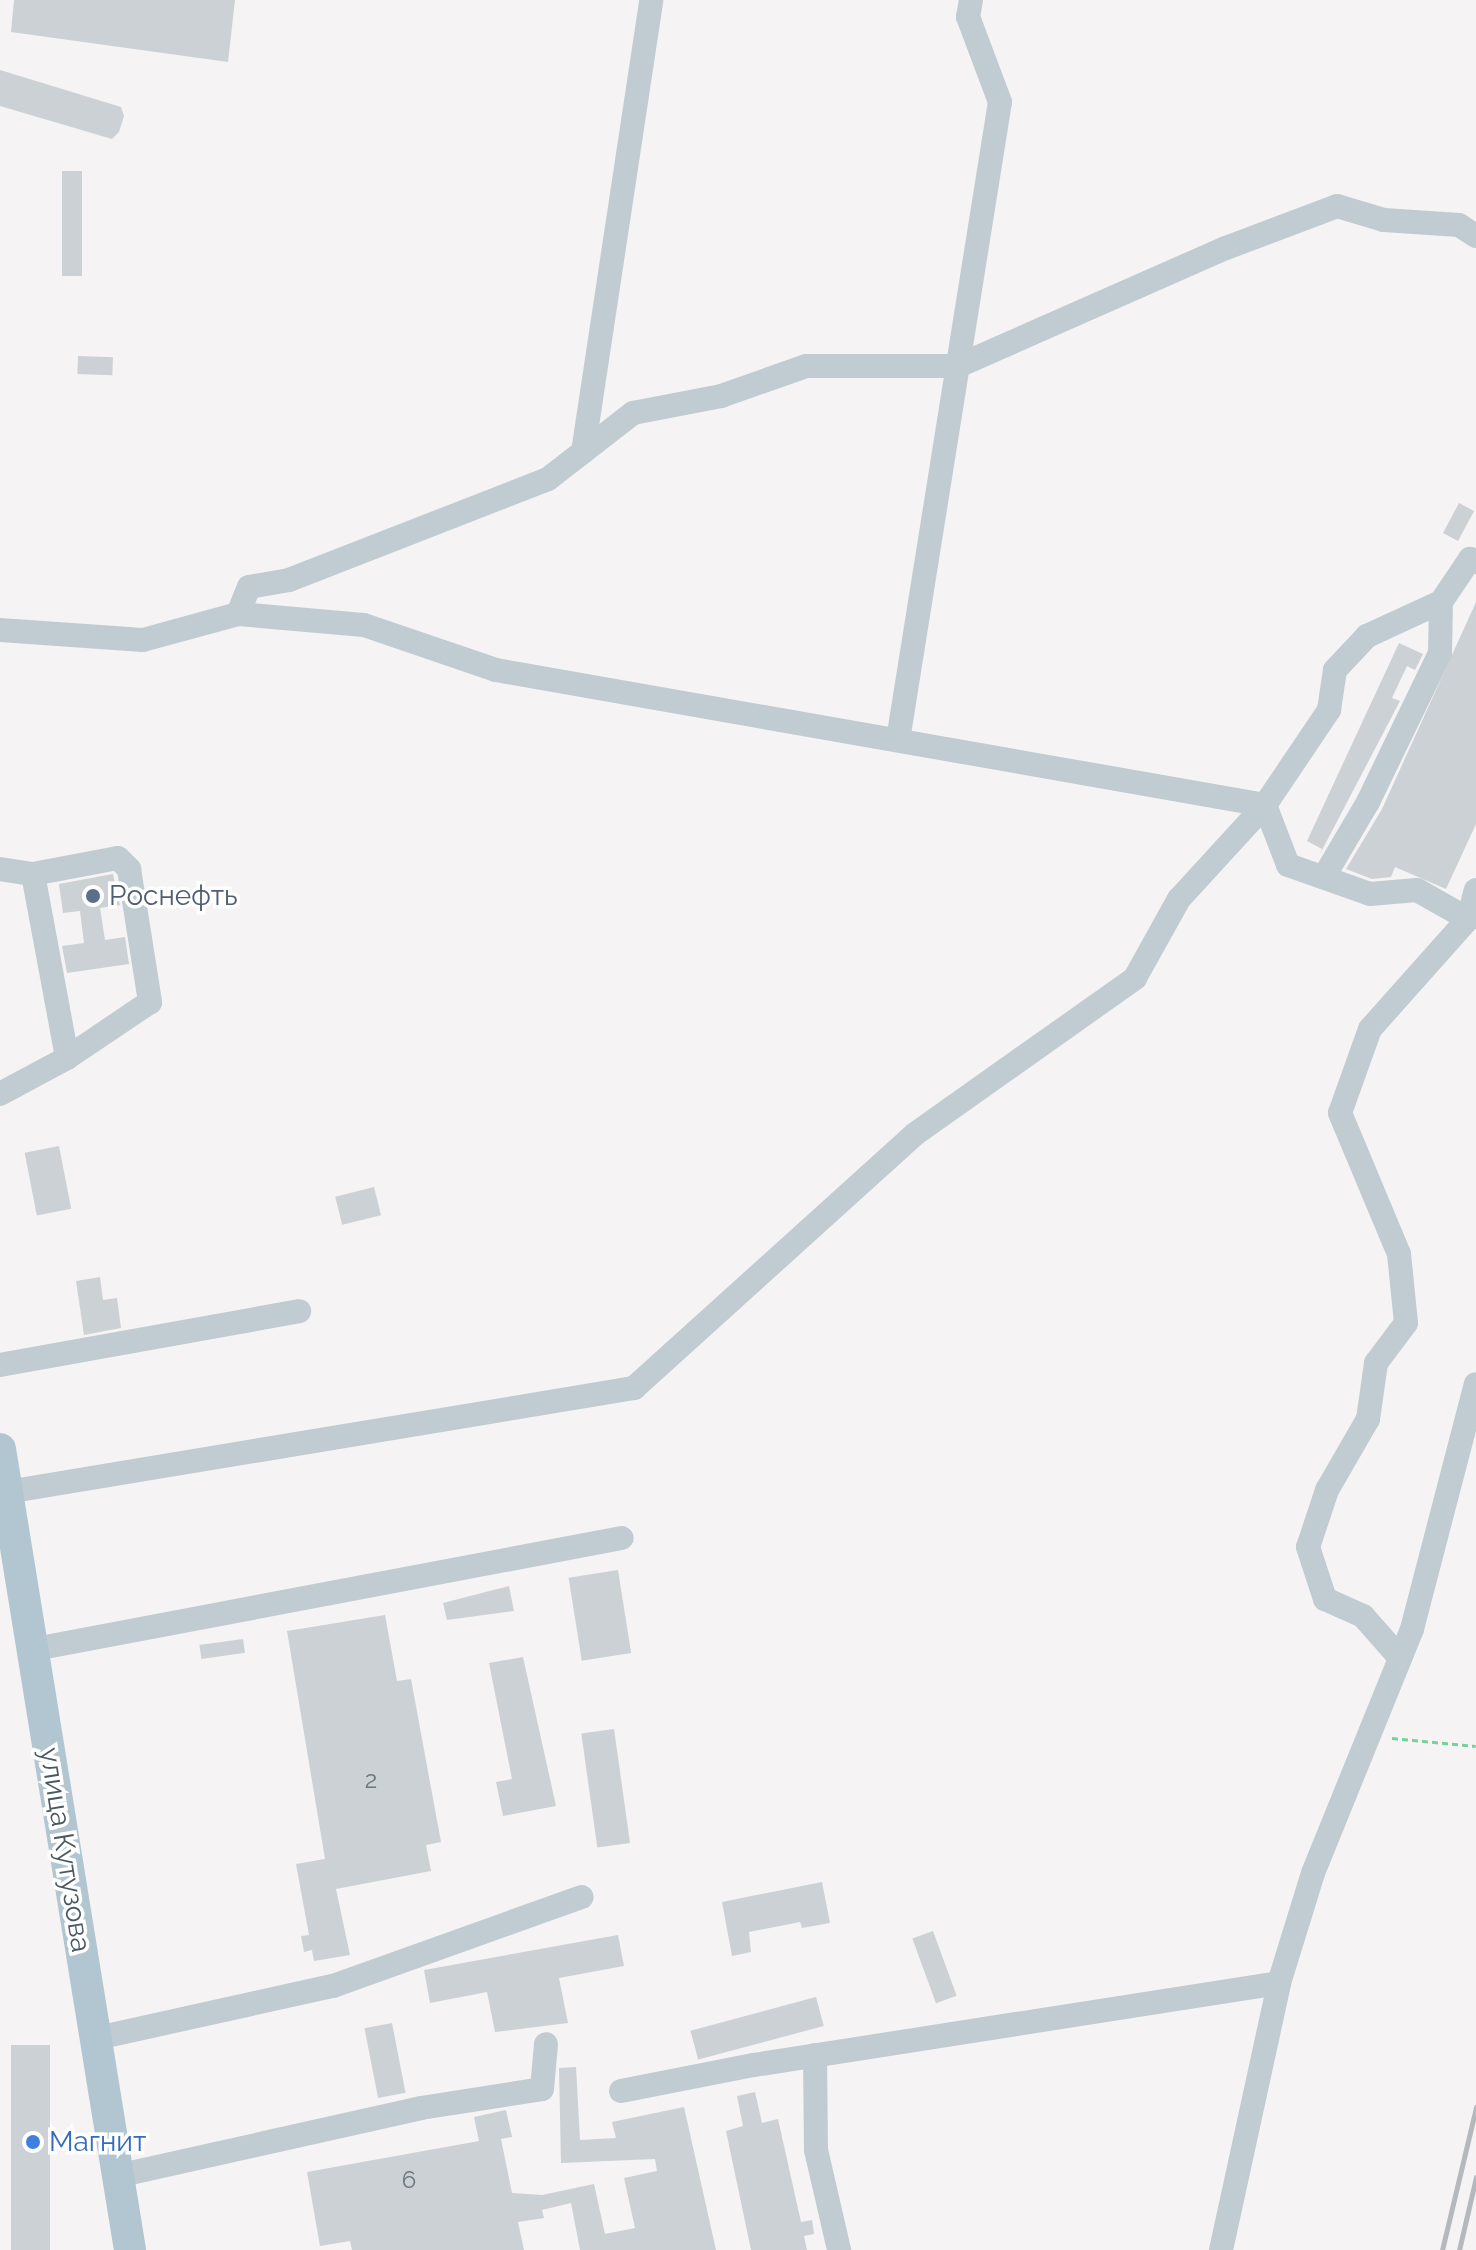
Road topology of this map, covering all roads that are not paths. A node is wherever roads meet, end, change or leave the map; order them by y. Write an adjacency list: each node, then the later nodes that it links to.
1 (651, 0): 5 (street)
2 (971, 0): 4 (street)
3 (1476, 236): 4 (street)
4 (958, 366): 5 (street); 10 (street)
5 (583, 452): 8 (street)
6 (1476, 562): 7 (street)
7 (1441, 602): 11 (street); 14 (street)
8 (238, 614): 9 (street); 10 (street)
9 (0, 630)
10 (898, 740): 11 (street)
11 (1265, 805): 14 (street); 23 (street)
12 (0, 869): 13 (street)
13 (33, 874): 17 (street); 17 (street)
14 (1325, 875): 16 (street)
15 (1476, 890): 16 (street)
16 (1468, 919): 26 (street)
17 (67, 1058): 18 (street)
18 (0, 1094)
19 (299, 1311): 20 (street)
20 (0, 1365)
21 (1476, 1384): 26 (street)
22 (0, 1449): 23 (main road, улица Кутузова)
23 (7, 1492): 25 (main road, улица Кутузова)
24 (622, 1538): 25 (street)
25 (35, 1649): 29 (main road, улица Кутузова)
26 (1400, 1658): 28 (street)
27 (582, 1897): 29 (street)
28 (1279, 1983): 31 (street); 36 (street)
29 (93, 2039): 33 (main road, улица Кутузова)
30 (546, 2044): 33 (street)
31 (815, 2055): 32 (street); 35 (street)
32 (621, 2091)
33 (117, 2176): 34 (main road, улица Кутузова)
34 (130, 2250)
35 (839, 2250)
36 (1221, 2250)

